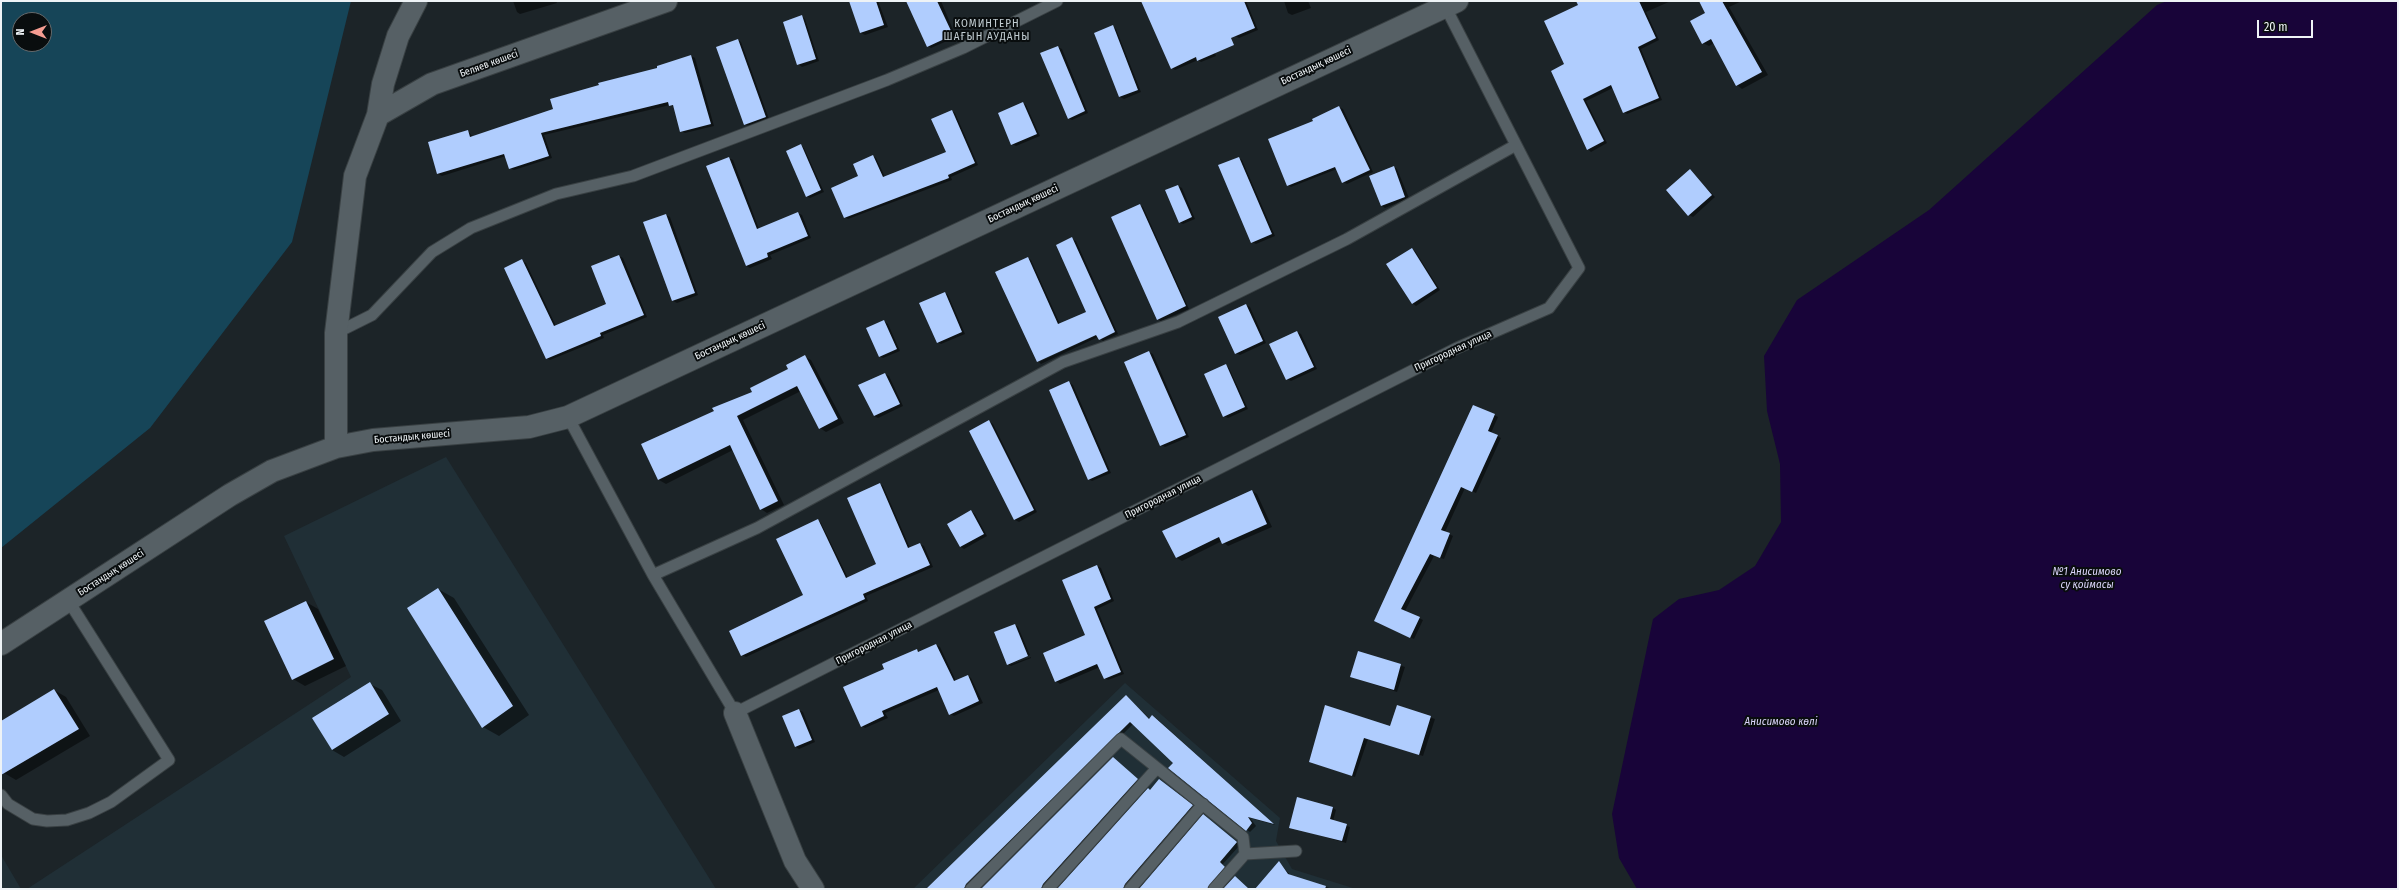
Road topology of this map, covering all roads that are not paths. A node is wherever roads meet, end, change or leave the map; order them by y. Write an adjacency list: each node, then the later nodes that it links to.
1 (416, 1): 5 (street)
2 (666, 1): 5 (street, Беляев көшесі)
3 (1058, 1): 7 (lane)
4 (1448, 3): 6 (lane); 8 (street, Бостандық көшесі)
5 (378, 115): 7 (street)
6 (1516, 146): 10 (lane); 13 (lane, Пригородная улица)
7 (336, 333): 9 (street)
8 (568, 417): 9 (street, Бостандық көшесі); 10 (lane)
9 (336, 447): 11 (street, Бостандық көшесі)
10 (654, 575): 13 (lane)
11 (68, 600): 12 (street, Бостандық көшесі); 15 (lane)
12 (1, 644)
13 (735, 713): 19 (street)
14 (1157, 768): 16 (lane); 20 (lane); 21 (lane)
15 (1, 795)
16 (1203, 804): 18 (lane); 22 (lane)
17 (1296, 851): 18 (lane)
18 (1245, 854): 23 (lane)
19 (813, 889)
20 (971, 889)
21 (1048, 889)
22 (1130, 889)
23 (1214, 889)

